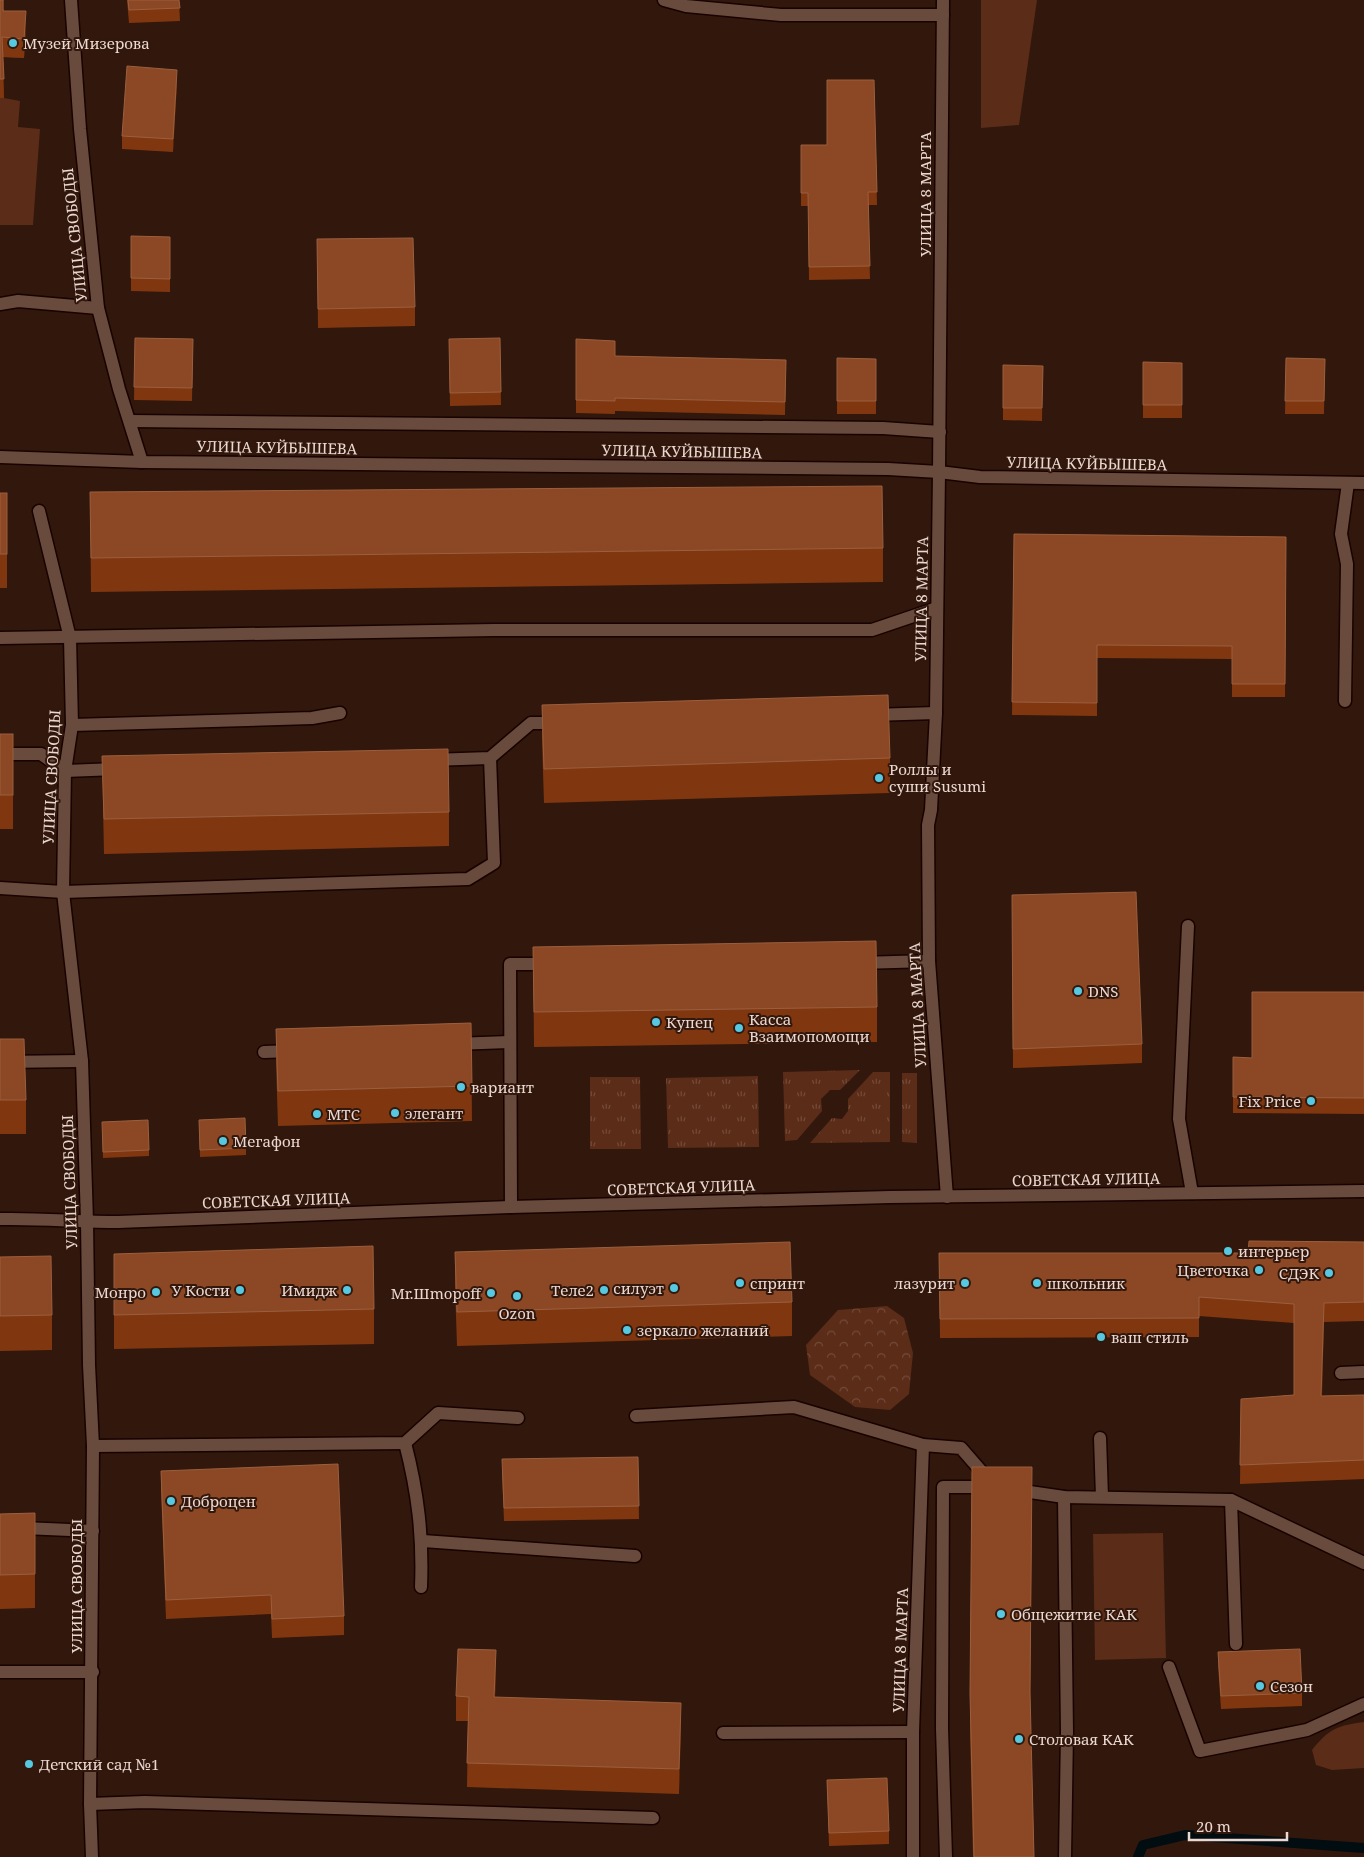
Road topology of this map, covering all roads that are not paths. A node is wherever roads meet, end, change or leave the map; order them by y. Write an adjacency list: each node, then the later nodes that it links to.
1 (72, 0): 6 (main road, УЛИЦА СВОБОДЫ)
2 (664, 0): 4 (main road)
3 (943, 0): 4 (main road, УЛИЦА 8 МАРТА)
4 (943, 15): 8 (main road, УЛИЦА 8 МАРТА)
5 (0, 304): 6 (main road)
6 (98, 308): 7 (main road, УЛИЦА СВОБОДЫ)
7 (130, 421): 8 (main road); 10 (main road, УЛИЦА СВОБОДЫ)
8 (940, 432): 11 (main road, УЛИЦА 8 МАРТА)
9 (0, 457): 10 (main road, УЛИЦА КУЙБЫШЕВА)
10 (142, 462): 11 (main road, УЛИЦА КУЙБЫШЕВА)
11 (939, 472): 12 (main road, УЛИЦА КУЙБЫШЕВА); 15 (main road, УЛИЦА 8 МАРТА)
12 (1348, 483): 13 (main road, УЛИЦА КУЙБЫШЕВА); 18 (main road)
13 (1364, 483)
14 (39, 511): 17 (main road, УЛИЦА СВОБОДЫ)
15 (937, 608): 17 (main road); 20 (main road, УЛИЦА 8 МАРТА)
16 (0, 638): 17 (main road)
17 (70, 638): 23 (main road, УЛИЦА СВОБОДЫ)
18 (1345, 701)
19 (340, 713): 23 (main road)
20 (936, 713): 21 (main road); 32 (main road, УЛИЦА 8 МАРТА)
21 (857, 715)
22 (571, 722): 25 (main road)
23 (72, 725): 28 (main road, УЛИЦА СВОБОДЫ)
24 (0, 754): 28 (main road)
25 (490, 758): 26 (main road); 30 (main road)
26 (421, 760)
27 (134, 769): 28 (main road)
28 (65, 771): 30 (main road, УЛИЦА СВОБОДЫ)
29 (0, 888): 30 (main road)
30 (62, 892): 39 (main road, УЛИЦА СВОБОДЫ)
31 (1188, 926): 42 (main road)
32 (929, 961): 33 (main road); 43 (main road, УЛИЦА 8 МАРТА)
33 (851, 963)
34 (559, 964): 35 (main road)
35 (509, 1042): 36 (main road); 44 (main road)
36 (440, 1045)
37 (303, 1051): 38 (main road)
38 (264, 1052)
39 (82, 1061): 40 (main road); 46 (main road, УЛИЦА СВОБОДЫ)
40 (0, 1062)
41 (1364, 1191): 42 (main road, СОВЕТСКАЯ УЛИЦА)
42 (1192, 1193): 43 (main road, СОВЕТСКАЯ УЛИЦА)
43 (947, 1197): 44 (main road, СОВЕТСКАЯ УЛИЦА)
44 (511, 1207): 46 (main road, СОВЕТСКАЯ УЛИЦА)
45 (0, 1219): 46 (main road, СОВЕТСКАЯ УЛИЦА)
46 (87, 1222): 54 (main road, УЛИЦА СВОБОДЫ)
47 (1364, 1372): 48 (main road)
48 (1341, 1374)
49 (636, 1416): 53 (main road)
50 (518, 1418): 52 (main road)
51 (1100, 1438): 57 (main road)
52 (405, 1443): 54 (main road); 61 (main road)
53 (923, 1445): 55 (main road); 70 (main road, УЛИЦА 8 МАРТА)
54 (92, 1446): 60 (main road, УЛИЦА СВОБОДЫ)
55 (994, 1486): 56 (main road); 76 (main road)
56 (1064, 1497): 57 (main road); 77 (main road)
57 (1102, 1498): 58 (main road)
58 (1230, 1500): 63 (main road); 65 (main road)
59 (0, 1527): 60 (main road)
60 (93, 1531): 68 (main road, УЛИЦА СВОБОДЫ)
61 (422, 1541): 62 (main road); 64 (main road)
62 (635, 1556)
63 (1364, 1563)
64 (421, 1587)
65 (1236, 1644)
66 (1169, 1667): 69 (main road)
67 (0, 1672): 68 (main road)
68 (93, 1672): 72 (main road, УЛИЦА СВОБОДЫ)
69 (1364, 1704)
70 (913, 1732): 71 (main road); 75 (main road, УЛИЦА 8 МАРТА)
71 (723, 1733)
72 (90, 1804): 73 (main road); 74 (main road, УЛИЦА СВОБОДЫ)
73 (653, 1818)
74 (92, 1857)
75 (913, 1857)
76 (946, 1857)
77 (1065, 1857)

